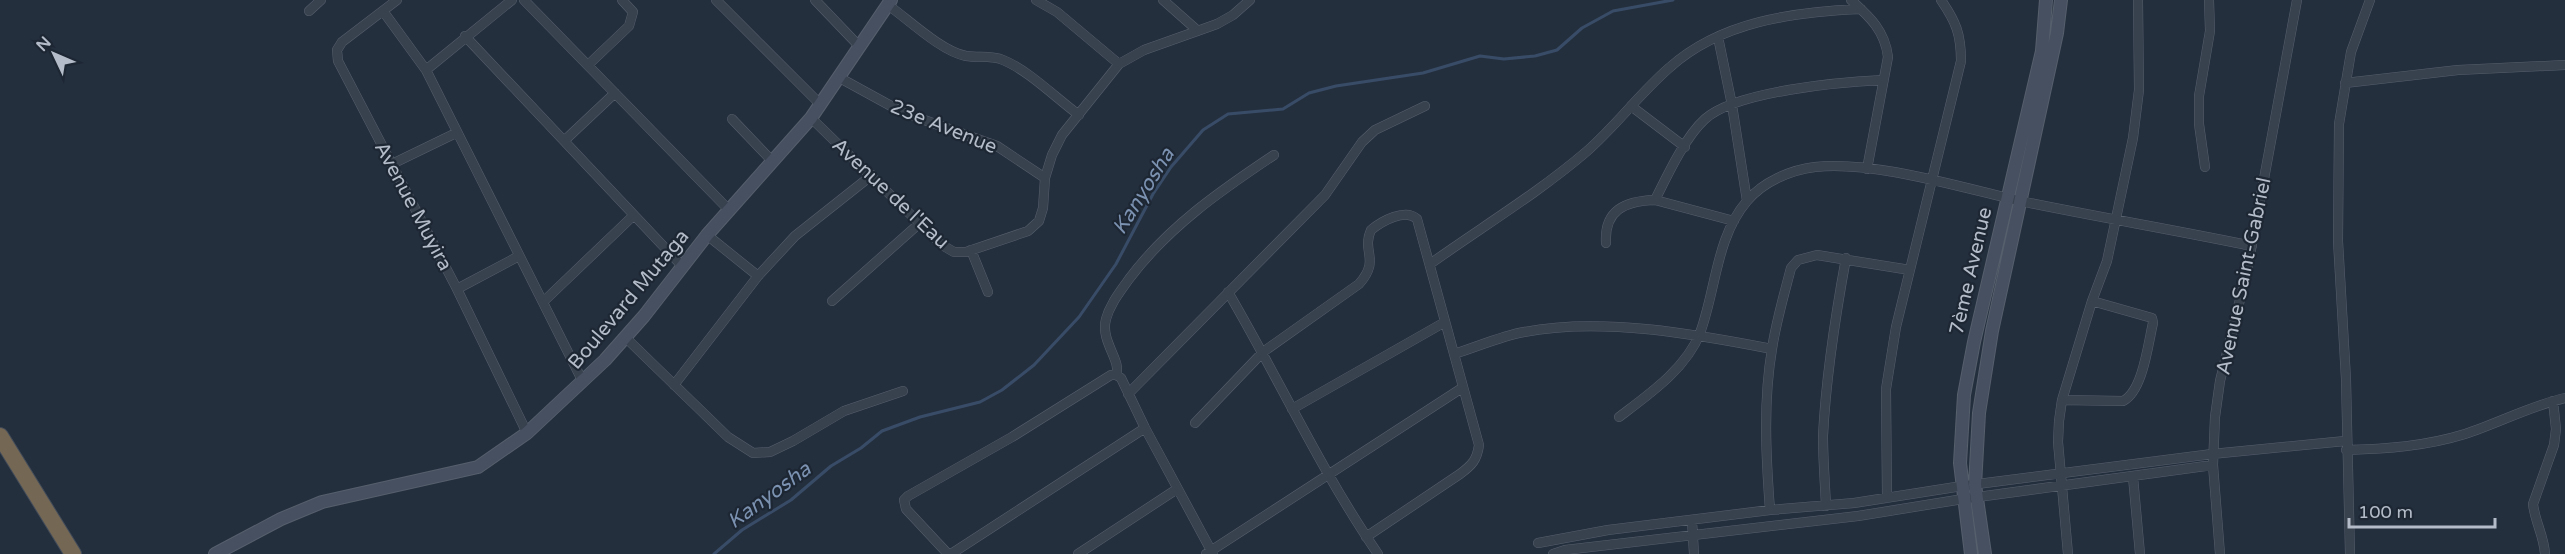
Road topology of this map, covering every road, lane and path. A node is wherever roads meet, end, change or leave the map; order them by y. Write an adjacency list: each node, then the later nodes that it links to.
1 (321, 0): 23 (street)
2 (397, 0): 24 (street, Avenue Muyira)
3 (512, 0): 26 (street)
4 (524, 0): 30 (street)
5 (622, 0): 30 (street)
6 (716, 0): 21 (street)
7 (732, 0): 21 (street)
8 (815, 0): 28 (street)
9 (1163, 0): 25 (street)
10 (1250, 0): 25 (street, Avenue de l'Eau)
11 (1851, 0): 22 (street)
12 (1942, 0): 54 (street)
13 (2046, 0): 55 (street, 7ème Avenue)
14 (2061, 0): 58 (street, 7ème Avenue)
15 (2138, 0): 61 (street)
16 (2209, 0): 50 (street)
17 (2297, 0): 66 (street, Avenue Saint-Gabriel)
18 (2370, 0): 35 (street)
19 (1041, 1): 29 (street)
20 (889, 2): 28 (street, Boulevard Mutaga); 41 (street)
21 (723, 8): 37 (street)
22 (1861, 9): 27 (street); 34 (street)
23 (309, 11)
24 (383, 11): 32 (street); 49 (street, Avenue Muyira)
25 (1198, 31): 29 (street, Avenue de l'Eau)
26 (465, 36): 32 (street); 45 (street)
27 (1718, 37): 38 (street); 40 (street)
28 (859, 45): 33 (street, Boulevard Mutaga)
29 (1119, 64): 41 (street, Avenue de l'Eau)
30 (588, 65): 36 (street)
31 (2565, 66): 35 (street)
32 (426, 70): 44 (street)
33 (840, 78): 37 (street, Boulevard Mutaga); 53 (street, 23e Avenue)
34 (1883, 80): 38 (street); 51 (street)
35 (2345, 82): 101 (street)
36 (615, 93): 45 (street); 59 (street)
37 (821, 105): 42 (street, Boulevard Mutaga)
38 (1732, 105): 46 (street); 57 (street)
39 (1425, 106): 76 (street)
40 (1631, 106): 46 (street); 70 (street)
41 (1078, 116): 53 (street, Avenue de l'Eau)
42 (811, 118): 48 (street, Boulevard Mutaga); 52 (street, Avenue de l'Eau)
43 (732, 119): 48 (street)
44 (456, 132): 49 (street); 68 (street)
45 (565, 140): 60 (street)
46 (1685, 147): 56 (street)
47 (1274, 155): 86 (street)
48 (773, 162): 59 (street, Boulevard Mutaga)
49 (392, 164): 74 (street, Avenue Muyira)
50 (2205, 167)
51 (1867, 169): 54 (street); 57 (street)
52 (872, 175): 63 (street, Avenue de l'Eau); 73 (street)
53 (1045, 178): 67 (street, Avenue de l'Eau)
54 (1930, 181): 55 (street); 72 (street)
55 (2007, 198): 58 (street); 110 (street, 7ème Avenue)
56 (1655, 200): 62 (street); 65 (street)
57 (1747, 201): 62 (street)
58 (2020, 201): 61 (street); 109 (street, 7ème Avenue)
59 (729, 210): 64 (street, Boulevard Mutaga)
60 (634, 215): 71 (street); 79 (street)
61 (2116, 220): 66 (street); 78 (street)
62 (1734, 221): 81 (street)
63 (921, 222): 67 (street, Avenue de l'Eau); 77 (street)
64 (707, 235): 71 (street, Boulevard Mutaga); 73 (street)
65 (1606, 243)
66 (2252, 246): 102 (street, Avenue Saint-Gabriel)
67 (971, 250): 75 (street)
68 (519, 256): 74 (street); 79 (street)
69 (1846, 258): 72 (street); 83 (street); 112 (street)
70 (1430, 264): 80 (street); 84 (street)
71 (683, 267): 82 (street, Boulevard Mutaga)
72 (1910, 270): 111 (street)
73 (758, 276): 88 (street)
74 (458, 289): 99 (street, Avenue Muyira)
75 (988, 292)
76 (1228, 292): 84 (street); 91 (street)
77 (832, 301)
78 (2092, 301): 93 (street); 93 (street)
79 (543, 302): 87 (street)
80 (1445, 322): 85 (street); 95 (street)
81 (1699, 334): 83 (street); 85 (street); 96 (street)
82 (625, 337): 87 (street, Boulevard Mutaga); 88 (street)
83 (1772, 349): 113 (street)
84 (1263, 352): 95 (street); 97 (street)
85 (1454, 354): 89 (street)
86 (1116, 375): 91 (street); 121 (street)
87 (584, 382): 99 (street, Boulevard Mutaga)
88 (674, 385): 90 (street)
89 (1462, 388): 104 (street); 116 (street)
90 (903, 391)
91 (1128, 394): 98 (street)
92 (2565, 398): 94 (street)
93 (2062, 400): 105 (street)
94 (2553, 401): 101 (street); 132 (street)
95 (1292, 409): 104 (street)
96 (1619, 417)
97 (1195, 423)
98 (1145, 428): 108 (street); 121 (street)
99 (527, 433): 120 (street, Boulevard Mutaga)
100 (0, 436): 119 (highway)
101 (2346, 446): 102 (street); 131 (street)
102 (2212, 454): 103 (street, Avenue Saint-Gabriel); 105 (street)
103 (2213, 465): 106 (street); 130 (street, Avenue Saint-Gabriel)
104 (1328, 475): 116 (street); 118 (street)
105 (2061, 475): 107 (street); 109 (street)
106 (2133, 477): 107 (street); 129 (street)
107 (2061, 487): 109 (street); 128 (street)
108 (1177, 489): 118 (street); 122 (street)
109 (1976, 491): 110 (street); 127 (street, 7ème Avenue)
110 (1962, 492): 111 (street); 115 (street); 126 (street, 7ème Avenue)
111 (1887, 498): 112 (street)
112 (1826, 506): 113 (street)
113 (1770, 510): 114 (street)
114 (1692, 521): 115 (street); 117 (street)
115 (1693, 536): 124 (street); 125 (street)
116 (1366, 537): 123 (street)
117 (1538, 543)
118 (1210, 553)
119 (73, 554)
120 (215, 554)
121 (949, 554)
122 (1078, 554)
123 (1378, 554)
124 (1553, 554)
125 (1694, 554)
126 (1971, 554)
127 (1985, 554)
128 (2068, 554)
129 (2140, 554)
130 (2220, 554)
131 (2350, 554)
132 (2545, 554)

